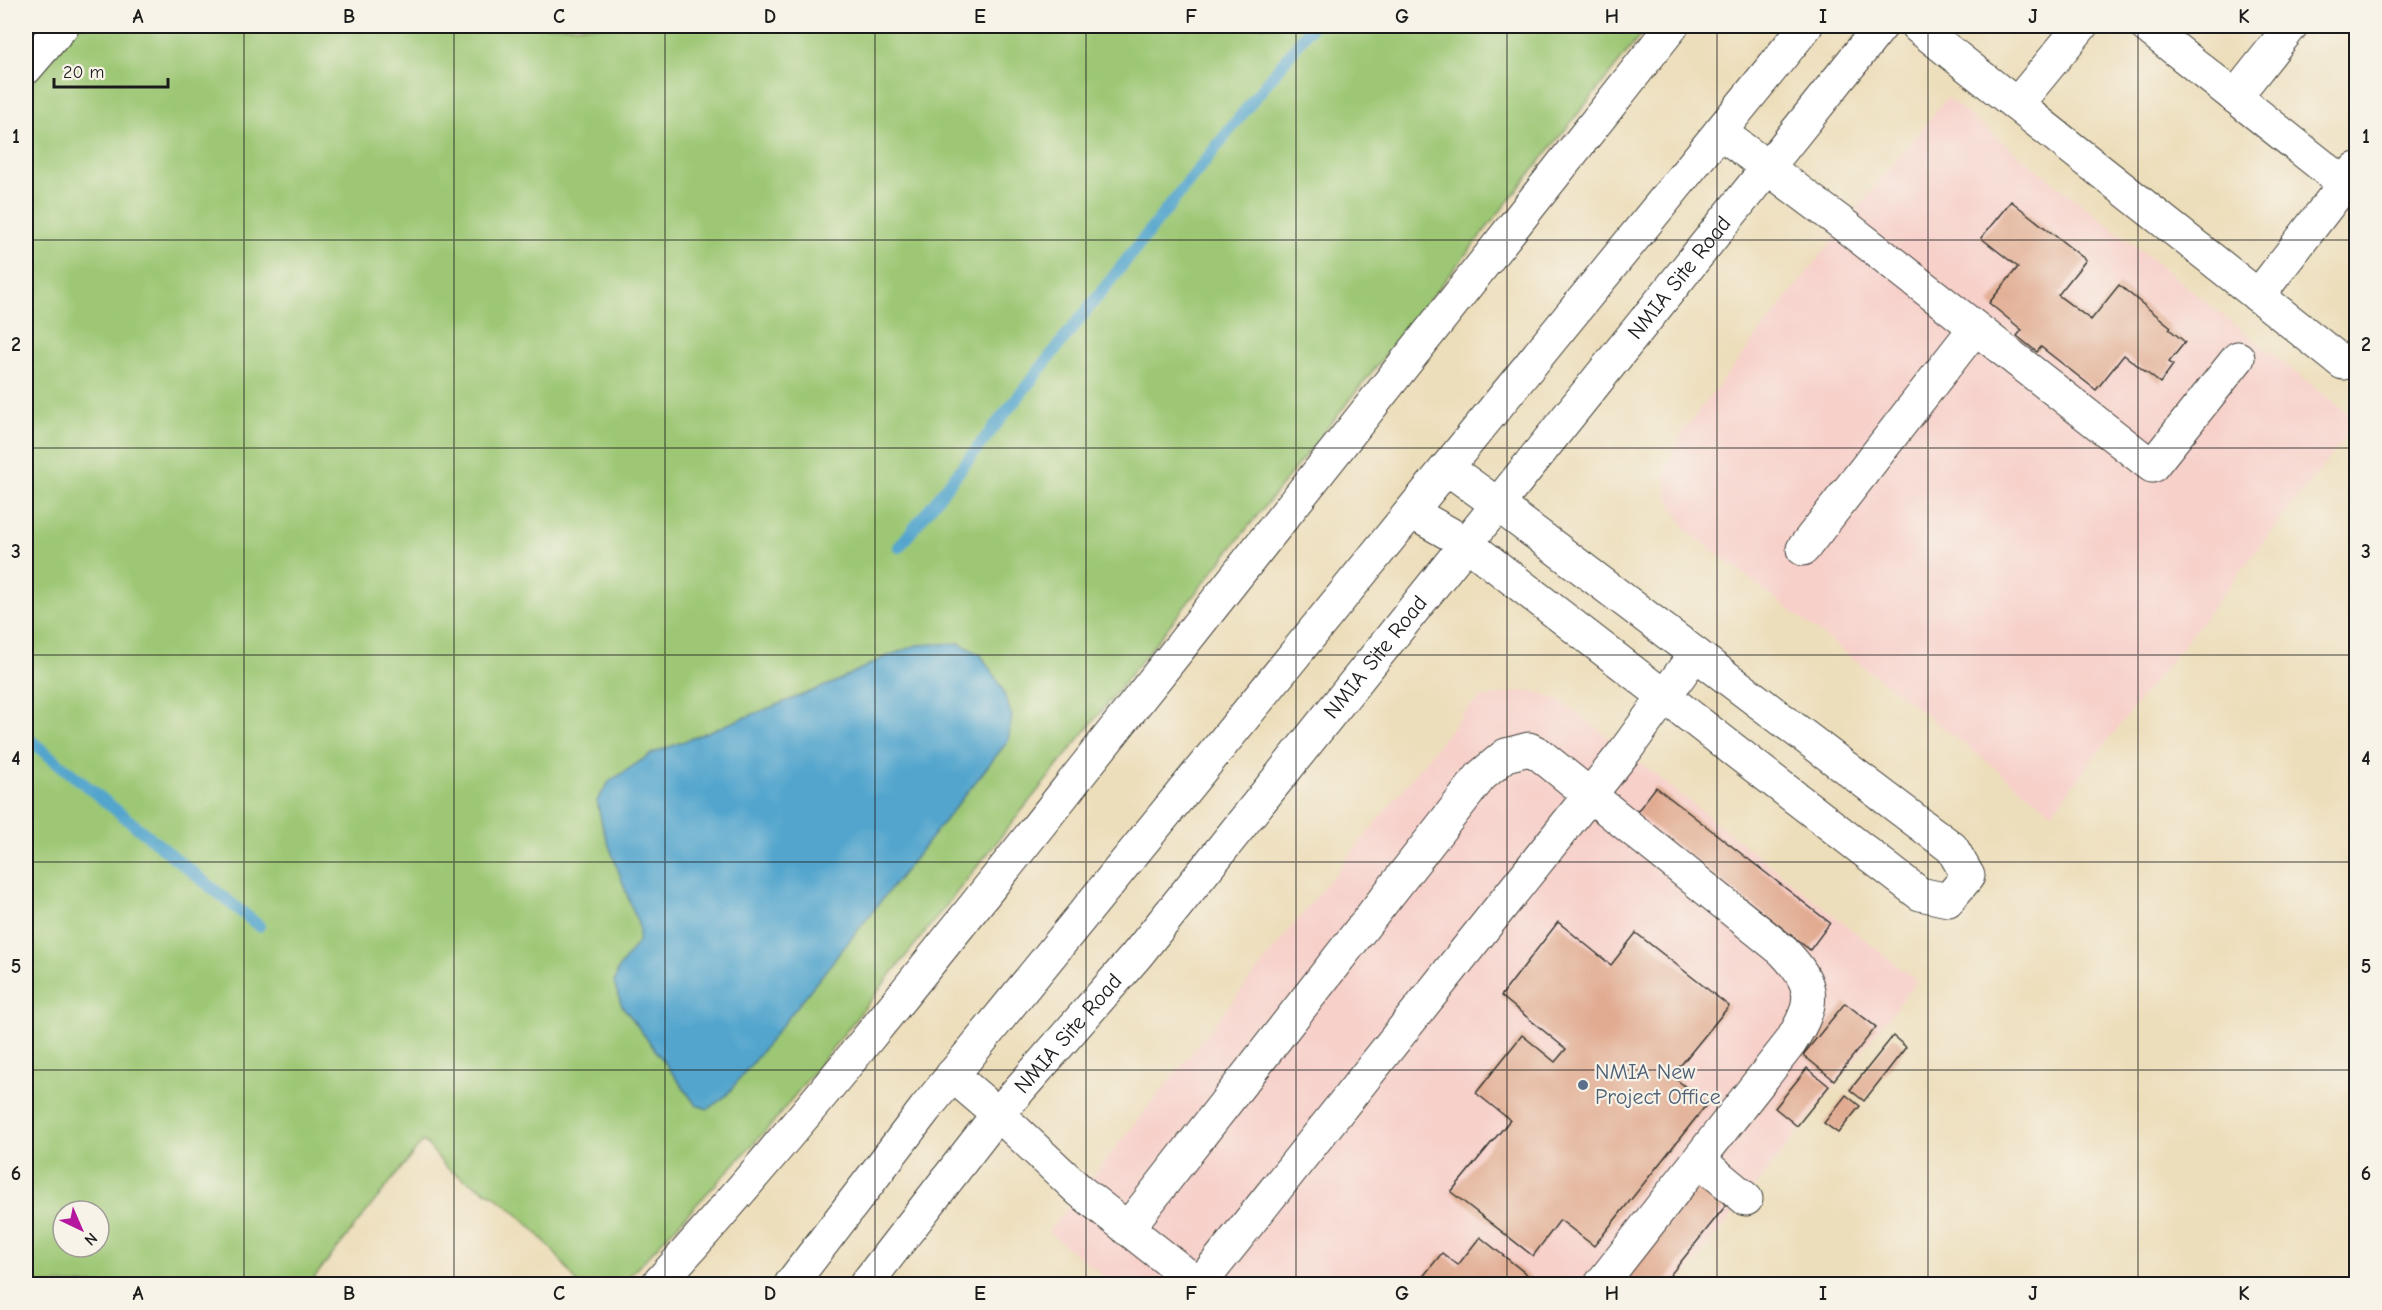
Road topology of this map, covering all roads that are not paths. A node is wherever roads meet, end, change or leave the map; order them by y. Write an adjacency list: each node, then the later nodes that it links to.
1 (62, 26): 9 (street)
2 (1672, 26): 32 (street)
3 (1806, 26): 12 (street)
4 (1881, 26): 13 (street, NMIA Site Road)
5 (1917, 26): 11 (street)
6 (2081, 26): 11 (street)
7 (2146, 26): 10 (street)
8 (2291, 26): 10 (street)
9 (26, 68)
10 (2235, 97): 14 (street)
11 (2017, 104): 15 (street)
12 (1720, 132): 13 (street); 19 (street)
13 (1767, 167): 16 (street); 20 (street, NMIA Site Road)
14 (2351, 177): 15 (street)
15 (2258, 296): 18 (street)
16 (1975, 328): 17 (street); 23 (street)
17 (2238, 358)
18 (2343, 363)
19 (1447, 468): 20 (street); 21 (street)
20 (1497, 504): 22 (street, NMIA Site Road); 24 (street)
21 (1411, 512): 22 (street); 27 (street)
22 (1466, 543): 25 (street); 28 (street, NMIA Site Road)
23 (1803, 549)
24 (1695, 654): 25 (street); 25 (street)
25 (1665, 697): 26 (street)
26 (1591, 795): 29 (street); 31 (street); 35 (street)
27 (952, 1075): 28 (street); 33 (street)
28 (998, 1114): 31 (street); 34 (street, NMIA Site Road)
29 (1699, 1160): 30 (street); 36 (street)
30 (1746, 1199)
31 (1127, 1229): 35 (street)
32 (658, 1284)
33 (791, 1284)
34 (866, 1284)
35 (1199, 1284)
36 (1601, 1284)

